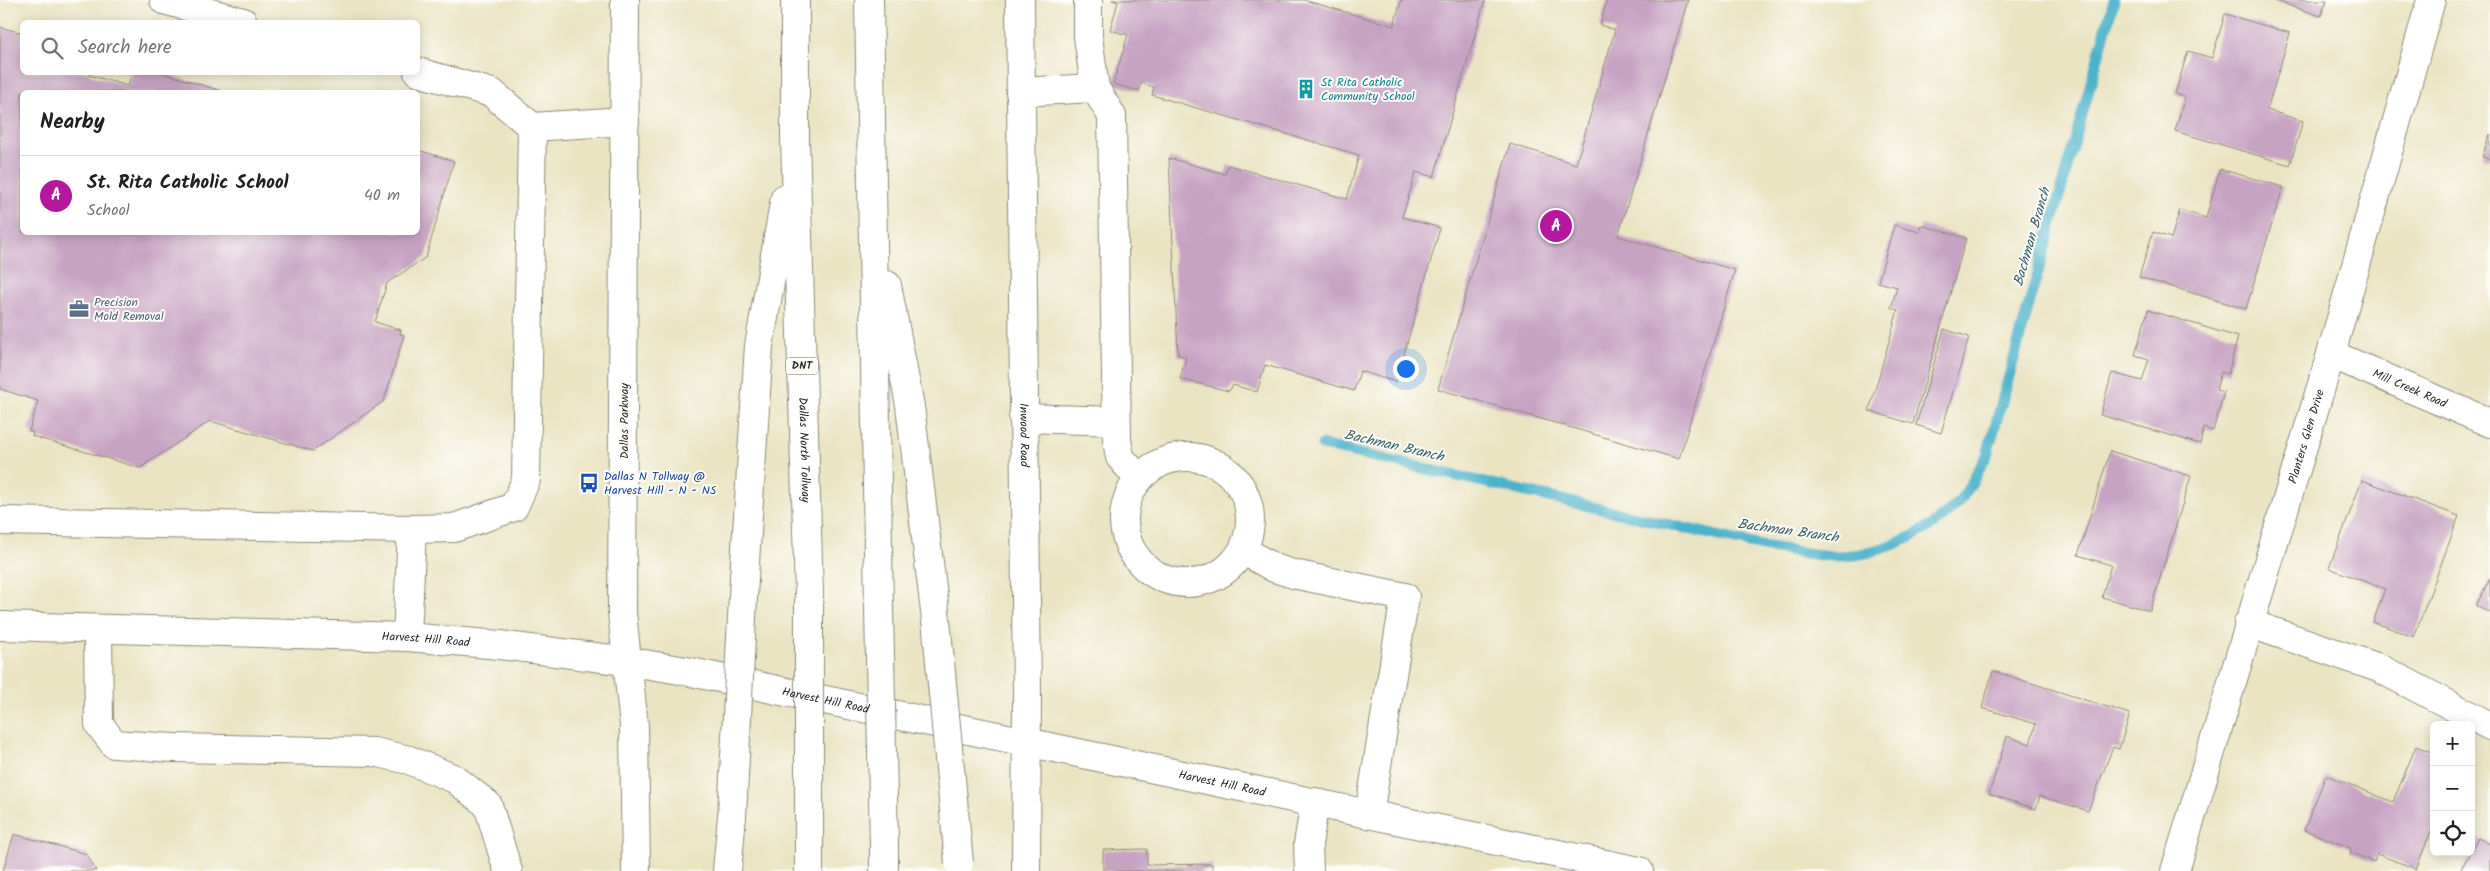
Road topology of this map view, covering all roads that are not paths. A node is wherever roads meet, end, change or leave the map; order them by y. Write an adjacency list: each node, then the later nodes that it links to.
1 (164, 0): 8 (main road)
2 (625, 0): 12 (main road, Dallas Parkway)
3 (795, 0): 14 (main road, Dallas North Tollway / DNT)
4 (869, 0): 15 (main road)
5 (1020, 0): 11 (main road, Inwood Road)
6 (1088, 0): 10 (main road)
7 (2431, 0): 16 (main road, Planters Glen Drive)
8 (236, 20)
9 (420, 73): 13 (main road)
10 (1095, 88): 11 (main road); 18 (main road)
11 (1020, 92): 17 (main road, Inwood Road)
12 (625, 121): 13 (main road); 28 (main road, Dallas Parkway)
13 (532, 127): 22 (main road)
14 (795, 140): 38 (main road, bridge); 39 (main road, Dallas North Tollway / DNT, bridge)
15 (873, 207): 33 (main road, bridge); 35 (main road, bridge)
16 (2330, 354): 19 (main road, Mill Creek Road); 24 (main road, Planters Glen Drive)
17 (1023, 418): 18 (main road); 30 (main road, Inwood Road)
18 (1116, 421): 20 (main road)
19 (2490, 423)
20 (1138, 478): 23 (main road); 23 (main road)
21 (0, 521): 22 (main road)
22 (412, 529): 27 (main road)
23 (1243, 550): 32 (main road)
24 (2248, 623): 29 (main road); 43 (main road, Planters Glen Drive)
25 (0, 626): 26 (main road, Harvest Hill Road)
26 (98, 629): 27 (main road, Harvest Hill Road); 36 (main road)
27 (407, 637): 28 (main road, Harvest Hill Road)
28 (626, 661): 30 (main road, Harvest Hill Road); 37 (main road, Dallas Parkway)
29 (2490, 726)
30 (1026, 742): 31 (main road, Harvest Hill Road); 40 (main road, Inwood Road)
31 (1316, 802): 32 (main road, Harvest Hill Road); 41 (main road)
32 (1369, 814): 34 (main road, Harvest Hill Road)
33 (884, 858)
34 (1569, 864): 42 (main road, Harvest Hill Road)
35 (959, 867)
36 (508, 871)
37 (636, 871)
38 (727, 871)
39 (810, 871)
40 (1026, 871)
41 (1308, 871)
42 (1639, 871)
43 (2175, 871)

